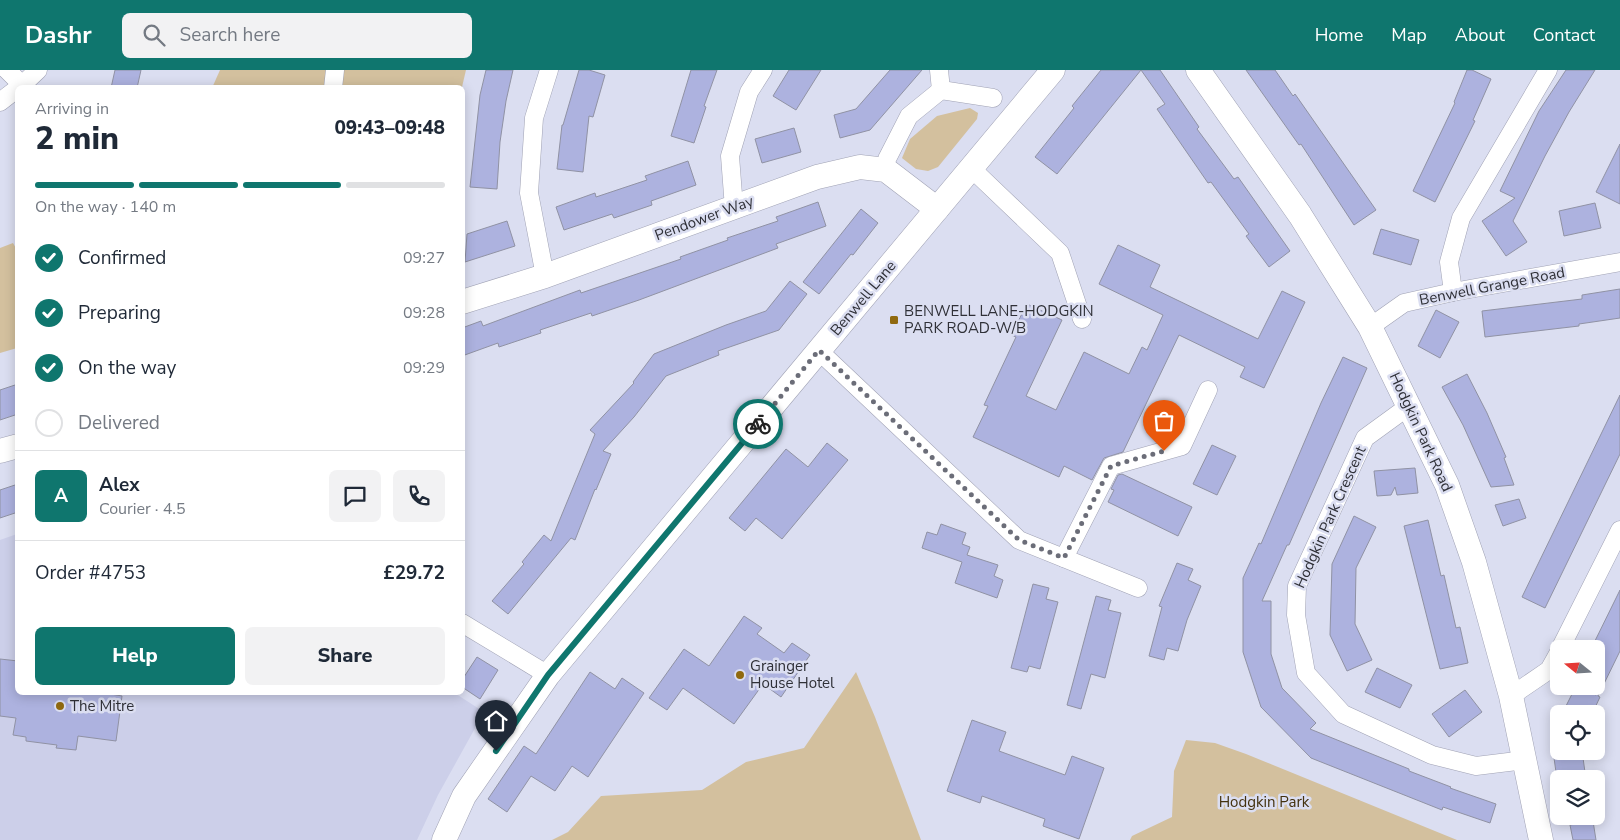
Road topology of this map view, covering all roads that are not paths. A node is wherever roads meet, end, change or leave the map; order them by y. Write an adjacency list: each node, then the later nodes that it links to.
1 (8, 70): 10 (street)
2 (38, 70): 11 (street)
3 (334, 70): 12 (street)
4 (549, 70): 22 (street)
5 (763, 70): 19 (street)
6 (939, 70): 13 (street)
7 (1053, 70): 18 (street, Benwell Lane)
8 (1198, 70): 26 (street, Hodgkin Park Road)
9 (1548, 70): 23 (street)
10 (19, 85)
11 (23, 85)
12 (333, 85)
13 (942, 90): 15 (street); 17 (street)
14 (15, 91): 16 (street)
15 (993, 98)
16 (0, 102)
17 (887, 159)
18 (971, 168): 20 (street, Benwell Lane); 25 (street)
19 (734, 208): 20 (street, Pendower Way); 22 (street, Pendower Way)
20 (937, 209): 27 (street, Benwell Lane)
21 (1620, 262): 23 (street, Benwell Grange Road)
22 (545, 276): 24 (street, Pendower Way)
23 (1452, 292): 26 (street, Benwell Grange Road)
24 (465, 301)
25 (1082, 319)
26 (1370, 327): 29 (street, Hodgkin Park Road)
27 (819, 350): 33 (street); 38 (street, Benwell Lane)
28 (1208, 390): 33 (street)
29 (1409, 406): 39 (street, Hodgkin Park Road); 40 (street, Hodgkin Park Crescent)
30 (15, 447): 31 (street)
31 (0, 451)
32 (1620, 530): 36 (street)
33 (1064, 558): 34 (street)
34 (1138, 588)
35 (465, 624): 38 (street)
36 (1565, 640)
37 (1550, 670): 39 (street)
38 (548, 675): 41 (street, Benwell Lane)
39 (1511, 696): 40 (street, Hodgkin Park Road)
40 (1525, 760): 42 (street, Hodgkin Park Road)
41 (444, 840)
42 (1541, 840)

